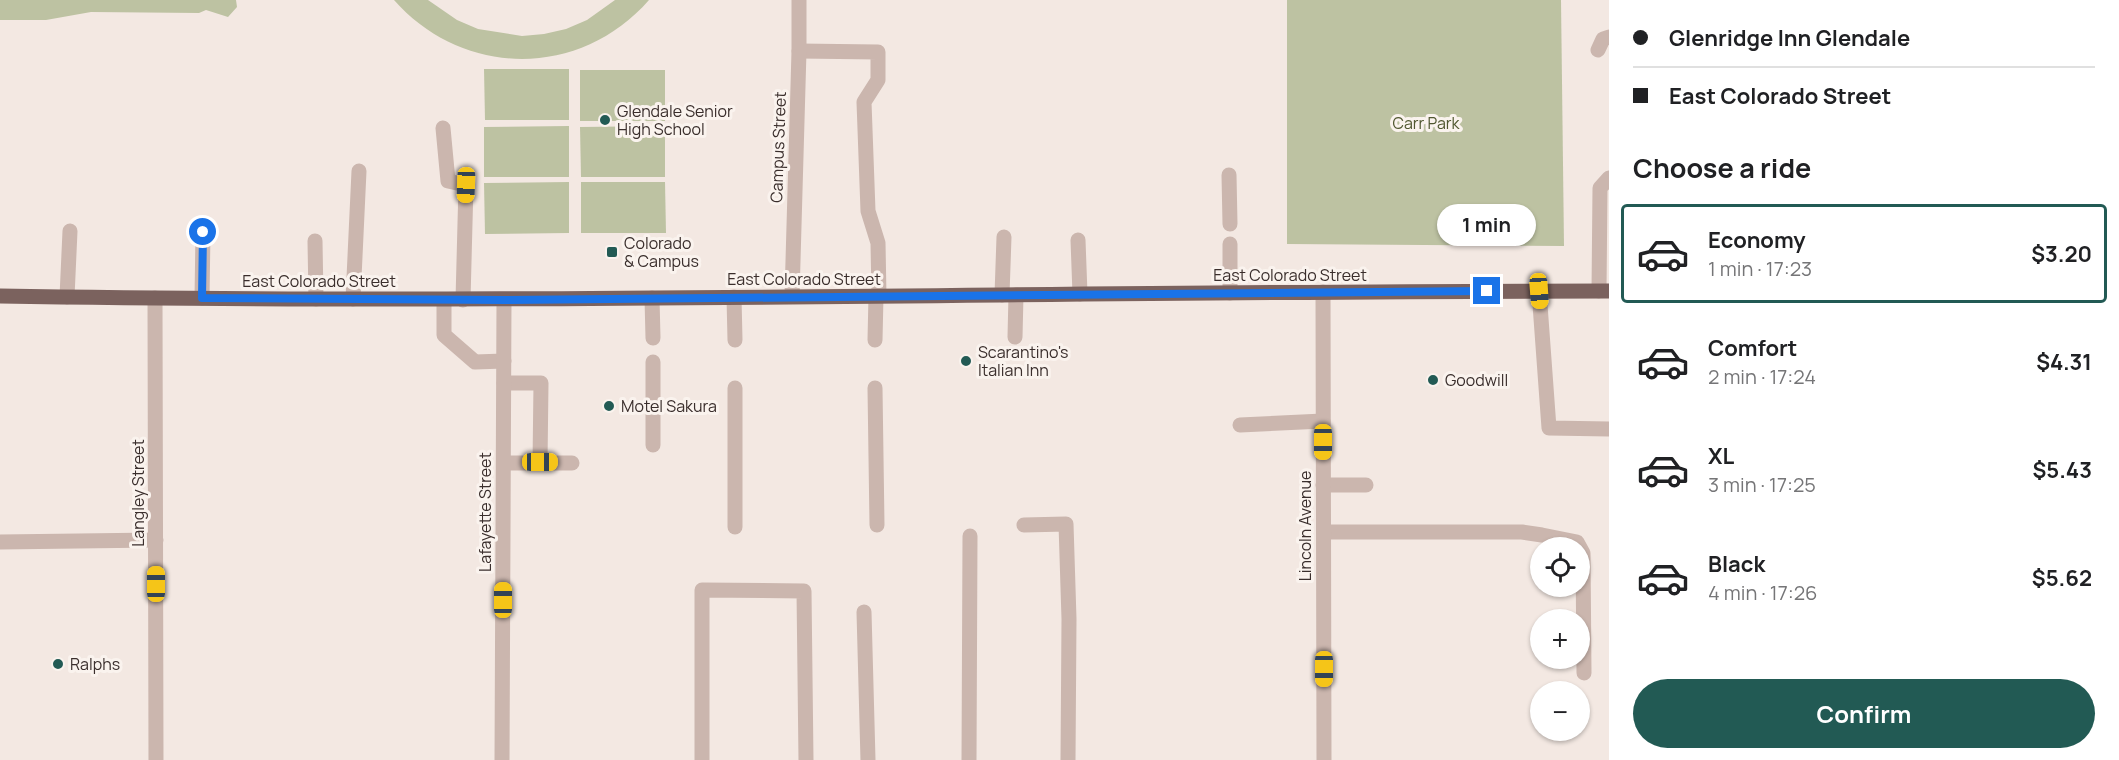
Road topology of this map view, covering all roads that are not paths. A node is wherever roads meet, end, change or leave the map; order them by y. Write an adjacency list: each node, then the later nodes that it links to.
1 (799, 0): 4 (street, Campus Street)
2 (1609, 37): 3 (street)
3 (1598, 50)
4 (799, 51): 23 (street, Campus Street); 24 (street)
5 (443, 128): 33 (street)
6 (359, 171): 31 (street)
7 (1229, 175): 9 (street)
8 (1609, 178): 17 (street)
9 (1230, 224)
10 (70, 231): 25 (street)
11 (203, 232): 28 (street)
12 (1004, 237): 21 (street)
13 (1078, 240): 20 (street)
14 (315, 241): 30 (street)
15 (1230, 243): 19 (street)
16 (1539, 291): 17 (main road, East Colorado Street); 18 (main road, East Colorado Street); 46 (street)
17 (1604, 291)
18 (1323, 292): 19 (main road, East Colorado Street); 44 (street, Lincoln Avenue)
19 (1230, 293): 20 (main road, East Colorado Street)
20 (1080, 294): 21 (main road, East Colorado Street)
21 (1009, 295): 24 (main road, East Colorado Street); 35 (street)
22 (0, 296): 25 (main road, East Colorado Street)
23 (792, 296): 24 (main road, East Colorado Street); 26 (main road, East Colorado Street)
24 (877, 296): 38 (street)
25 (67, 297): 27 (main road, East Colorado Street)
26 (734, 297): 29 (main road, East Colorado Street); 37 (street)
27 (155, 298): 28 (main road, East Colorado Street); 58 (street, Langley Street)
28 (202, 298): 30 (main road, East Colorado Street)
29 (652, 298): 34 (main road, East Colorado Street); 36 (street)
30 (316, 299): 31 (main road, East Colorado Street)
31 (353, 299): 32 (main road, East Colorado Street)
32 (444, 300): 33 (main road, East Colorado Street); 39 (street)
33 (463, 300): 34 (main road, East Colorado Street)
34 (504, 300): 39 (street, Lafayette Street)
35 (1015, 337)
36 (652, 338)
37 (735, 340)
38 (875, 340)
39 (504, 361): 41 (street, Lafayette Street)
40 (652, 362): 47 (street)
41 (504, 383): 48 (street, Lafayette Street); 49 (street)
42 (735, 388): 55 (street)
43 (875, 388): 53 (street)
44 (1323, 421): 45 (street); 51 (street, Lincoln Avenue)
45 (1240, 425)
46 (1609, 429)
47 (652, 446)
48 (504, 462): 49 (street); 63 (street, Lafayette Street)
49 (540, 462): 50 (street)
50 (572, 462)
51 (1323, 485): 52 (street); 56 (street, Lincoln Avenue)
52 (1366, 485)
53 (877, 525)
54 (1024, 525): 68 (street)
55 (735, 528)
56 (1323, 532): 61 (street); 69 (street, Lincoln Avenue)
57 (970, 536): 67 (street)
58 (156, 540): 59 (street); 62 (street, Langley Street)
59 (0, 542)
60 (864, 612): 66 (street)
61 (1584, 673)
62 (156, 760)
63 (502, 760)
64 (702, 760): 65 (street)
65 (806, 760)
66 (868, 760)
67 (969, 760)
68 (1068, 760)
69 (1324, 760)

